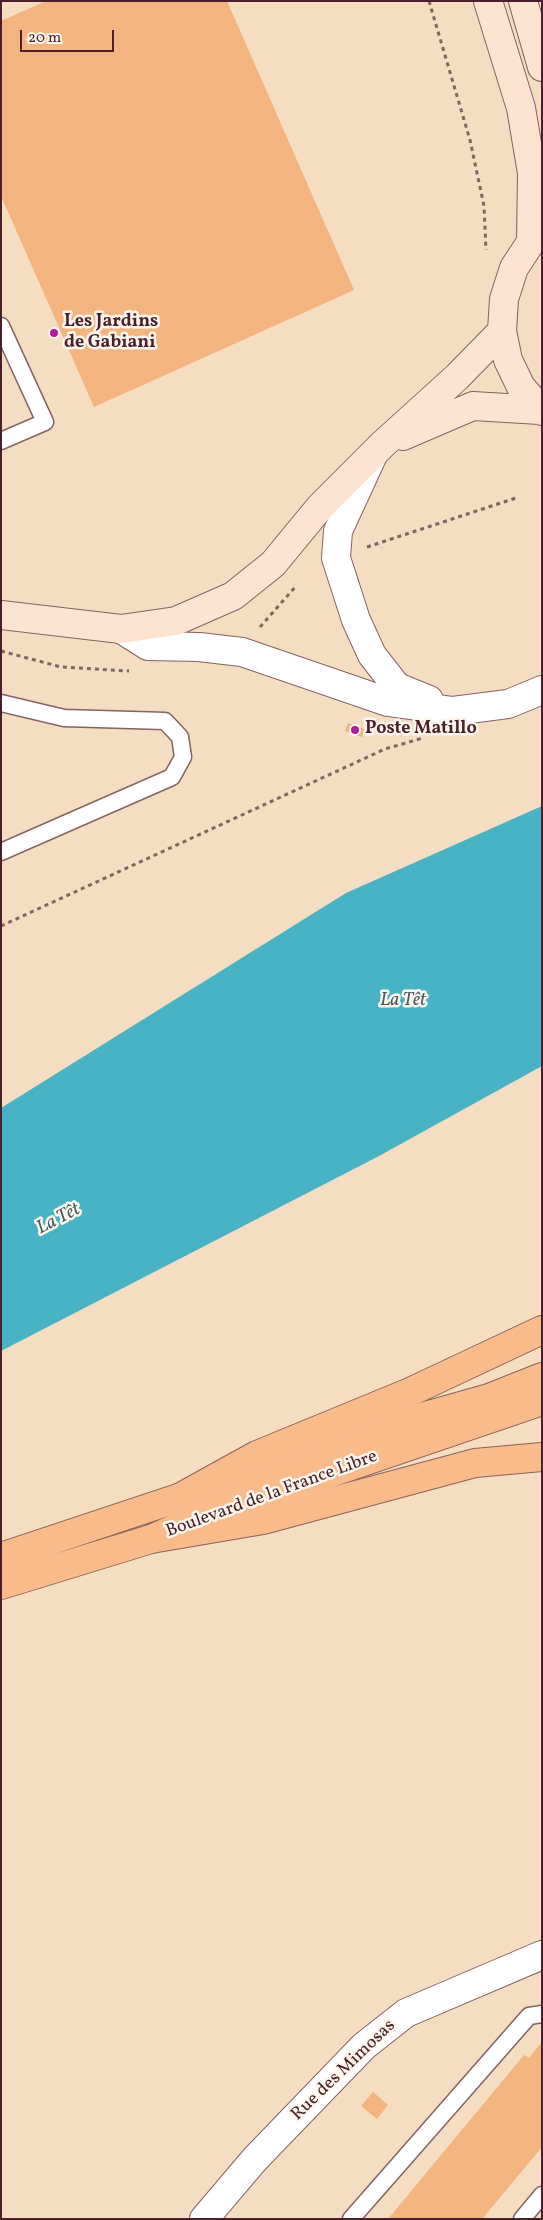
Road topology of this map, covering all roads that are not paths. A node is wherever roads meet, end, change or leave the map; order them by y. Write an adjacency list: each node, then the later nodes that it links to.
1 (488, 1): 4 (main road)
2 (523, 1): 3 (main road)
3 (542, 67)
4 (536, 237): 6 (main road)
5 (1, 326): 8 (lane)
6 (502, 331): 7 (main road); 9 (main road)
7 (541, 410): 9 (main road)
8 (1, 440)
9 (379, 449): 13 (main road); 16 (street)
10 (1, 599): 12 (main road)
11 (1, 615): 12 (main road)
12 (60, 622): 13 (main road)
13 (121, 629): 16 (street)
14 (542, 690): 16 (street)
15 (1, 703): 17 (lane)
16 (453, 710)
17 (1, 852)
18 (542, 1330): 22 (main road)
19 (542, 1377): 22 (main road, Boulevard de la France Libre)
20 (542, 1401): 23 (main road, Boulevard de la France Libre)
21 (542, 1457): 23 (main road)
22 (181, 1496): 24 (main road, Boulevard de la France Libre)
23 (151, 1539): 25 (main road, Boulevard de la France Libre)
24 (1, 1557)
25 (1, 1585)
26 (542, 1955): 29 (street, Rue des Mimosas)
27 (542, 2014): 30 (lane)
28 (542, 2195): 31 (lane)
29 (204, 2219)
30 (351, 2219)
31 (522, 2219)

